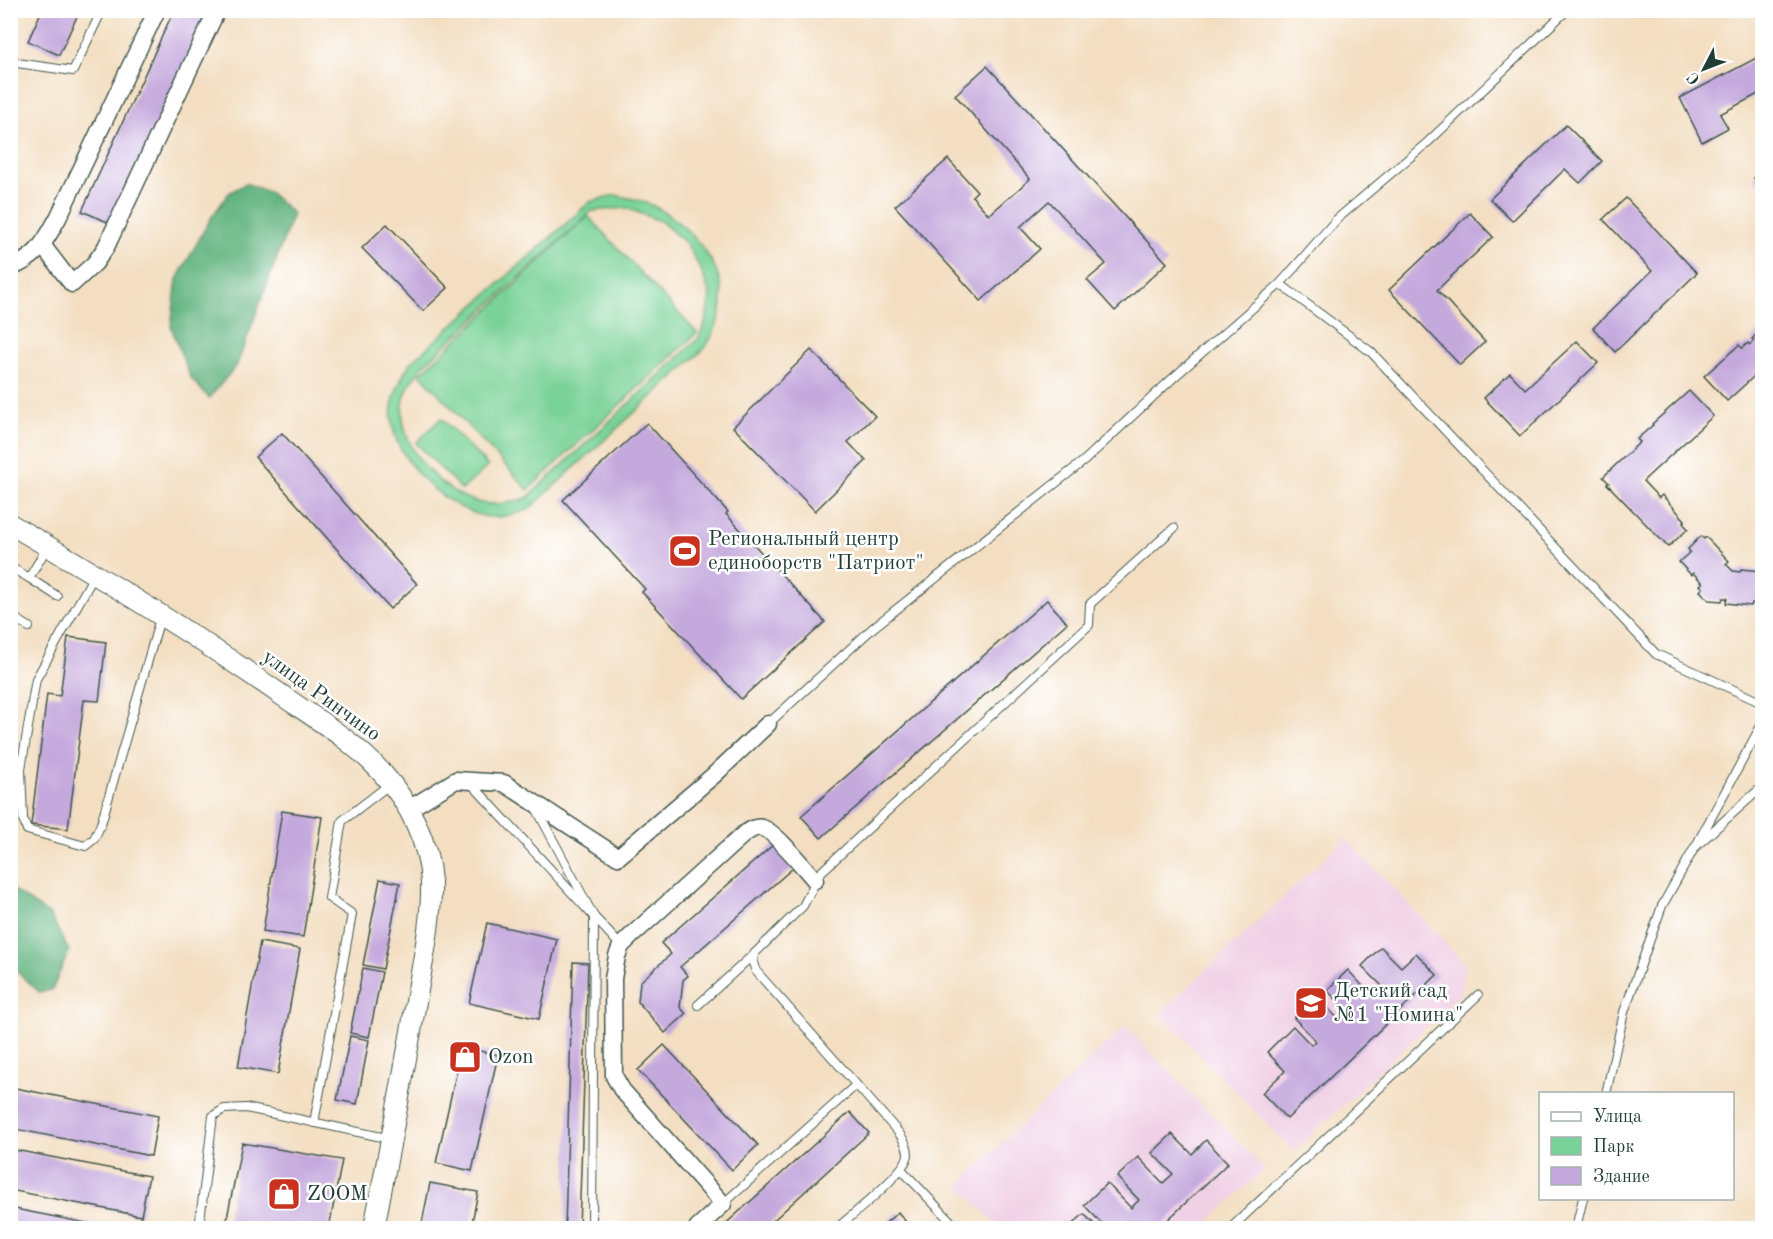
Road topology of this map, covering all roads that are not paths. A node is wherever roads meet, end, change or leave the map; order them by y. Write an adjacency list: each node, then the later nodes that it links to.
1 (102, 10): 5 (lane)
2 (157, 10): 6 (street)
3 (217, 10): 6 (street)
4 (1567, 10): 8 (lane)
5 (10, 62)
6 (43, 246): 7 (street)
7 (10, 268)
8 (1280, 284): 19 (lane); 20 (lane)
9 (10, 524): 11 (street, улица Ринчино)
10 (1174, 528): 28 (lane)
11 (48, 546): 13 (street, улица Ринчино); 14 (lane)
12 (10, 567): 14 (lane)
13 (95, 574): 17 (street, улица Ринчино); 17 (lane)
14 (29, 578): 15 (lane)
15 (57, 596)
16 (10, 615): 18 (lane)
17 (161, 615): 23 (street, улица Ринчино)
18 (29, 627)
19 (1762, 703)
20 (768, 724): 25 (street)
21 (1762, 724): 27 (lane)
22 (469, 781): 25 (street); 26 (street); 29 (lane)
23 (390, 783): 26 (street, улица Ринчино); 36 (lane)
24 (1762, 787): 27 (lane)
25 (532, 801): 29 (lane)
26 (409, 809): 37 (street, улица Ринчино)
27 (1695, 847): 35 (lane)
28 (815, 880): 30 (street); 31 (lane)
29 (594, 917): 30 (lane); 43 (lane)
30 (621, 946): 40 (street)
31 (754, 954): 33 (lane); 34 (lane)
32 (1478, 994): 47 (lane)
33 (698, 1005)
34 (856, 1084): 38 (lane); 40 (lane)
35 (1606, 1092)
36 (314, 1123): 37 (lane); 41 (lane)
37 (391, 1139): 42 (street, улица Ринчино)
38 (901, 1168): 45 (lane); 46 (lane)
39 (1583, 1200): 48 (lane)
40 (723, 1204): 44 (street)
41 (200, 1228)
42 (374, 1228)
43 (592, 1228)
44 (697, 1228)
45 (837, 1228)
46 (957, 1228)
47 (1231, 1228)
48 (1576, 1228)

